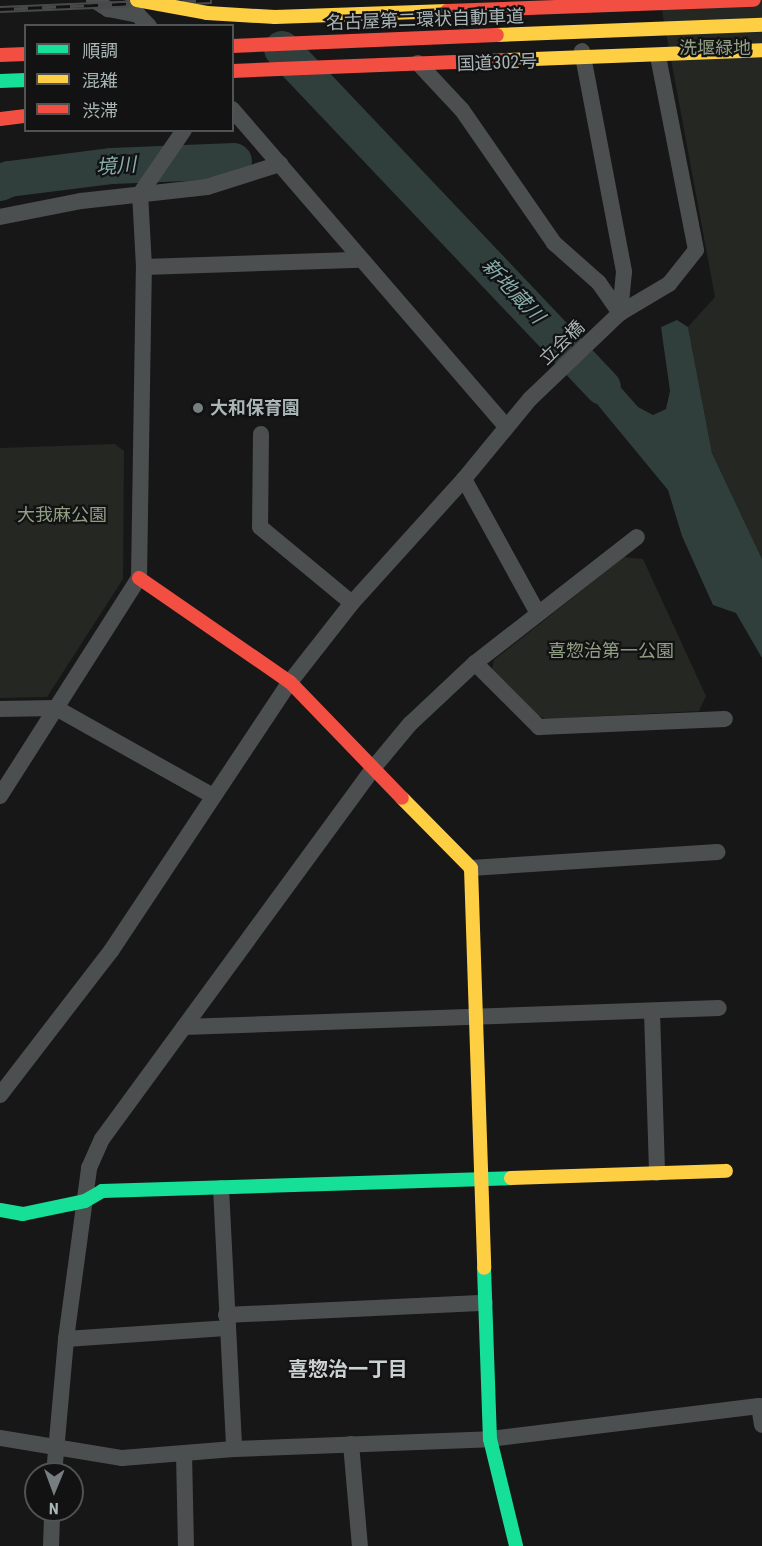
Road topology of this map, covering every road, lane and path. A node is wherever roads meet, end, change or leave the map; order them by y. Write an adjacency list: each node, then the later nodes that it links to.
1 (94, 0): 7 (street)
2 (123, 0): 7 (street)
3 (359, 0): 39 (street)
4 (572, 0): 39 (street)
5 (754, 0): 7 (main road, bridge)
6 (762, 11): 9 (main road)
7 (141, 13)
8 (762, 25): 13 (main road, 名古屋第二環状自動車道, bridge)
9 (234, 31)
10 (0, 41): 11 (main road)
11 (24, 45)
12 (24, 45): 15 (main road)
13 (234, 46)
14 (762, 50): 17 (main road, bridge)
15 (0, 56)
16 (658, 57): 39 (street, 立会橋)
17 (479, 61): 18 (main road, bridge); 26 (main road, bridge)
18 (234, 71)
19 (680, 74): 20 (main road)
20 (644, 75)
21 (597, 77): 22 (main road)
22 (574, 78)
23 (24, 80): 24 (main road)
24 (0, 81)
25 (456, 82): 27 (main road, 国道302号)
26 (309, 84)
27 (421, 84)
28 (23, 103): 29 (main road)
29 (0, 110)
30 (234, 111): 34 (street)
31 (24, 116): 32 (main road)
32 (0, 119)
33 (183, 132): 35 (street)
34 (280, 164): 35 (street); 37 (street)
35 (140, 194): 36 (street); 38 (street)
36 (0, 217)
37 (360, 260): 38 (street); 40 (street)
38 (144, 267): 44 (street)
39 (617, 316): 40 (street, 立会橋)
40 (505, 425): 42 (street, 立会橋)
41 (261, 434): 45 (street)
42 (464, 479): 45 (street, 立会橋); 46 (street)
43 (637, 537): 46 (street)
44 (139, 578): 48 (main road); 49 (street)
45 (352, 603): 48 (street, 立会橋)
46 (537, 612): 47 (street)
47 (475, 663): 51 (street); 52 (street)
48 (290, 682): 52 (main road); 54 (street, 立会橋)
49 (56, 708): 50 (street); 53 (street); 54 (street)
50 (0, 709)
51 (725, 719)
52 (375, 766): 56 (main road); 60 (street)
53 (0, 796)
54 (213, 796): 61 (street, 立会橋)
55 (717, 852): 56 (street)
56 (471, 868): 59 (main road)
57 (719, 1008): 58 (street)
58 (652, 1012): 59 (street); 63 (street)
59 (476, 1020): 60 (street); 64 (main road)
60 (184, 1027): 66 (street)
61 (0, 1095)
62 (726, 1171): 63 (main road)
63 (657, 1173): 64 (main road)
64 (484, 1178): 65 (main road); 68 (main road)
65 (221, 1188): 66 (main road); 69 (street)
66 (85, 1201): 67 (main road); 70 (street)
67 (0, 1210)
68 (484, 1303): 69 (street); 73 (main road)
69 (226, 1321): 70 (street); 76 (street)
70 (66, 1339): 75 (street)
71 (762, 1425): 73 (street)
72 (0, 1438): 75 (street)
73 (490, 1439): 74 (street); 83 (main road)
74 (351, 1444): 76 (street); 82 (street)
75 (55, 1449): 77 (street); 78 (street)
76 (234, 1449): 77 (street)
77 (184, 1453): 81 (street)
78 (54, 1462)
79 (52, 1522): 80 (street)
80 (51, 1546)
81 (186, 1546)
82 (360, 1546)
83 (516, 1546)

